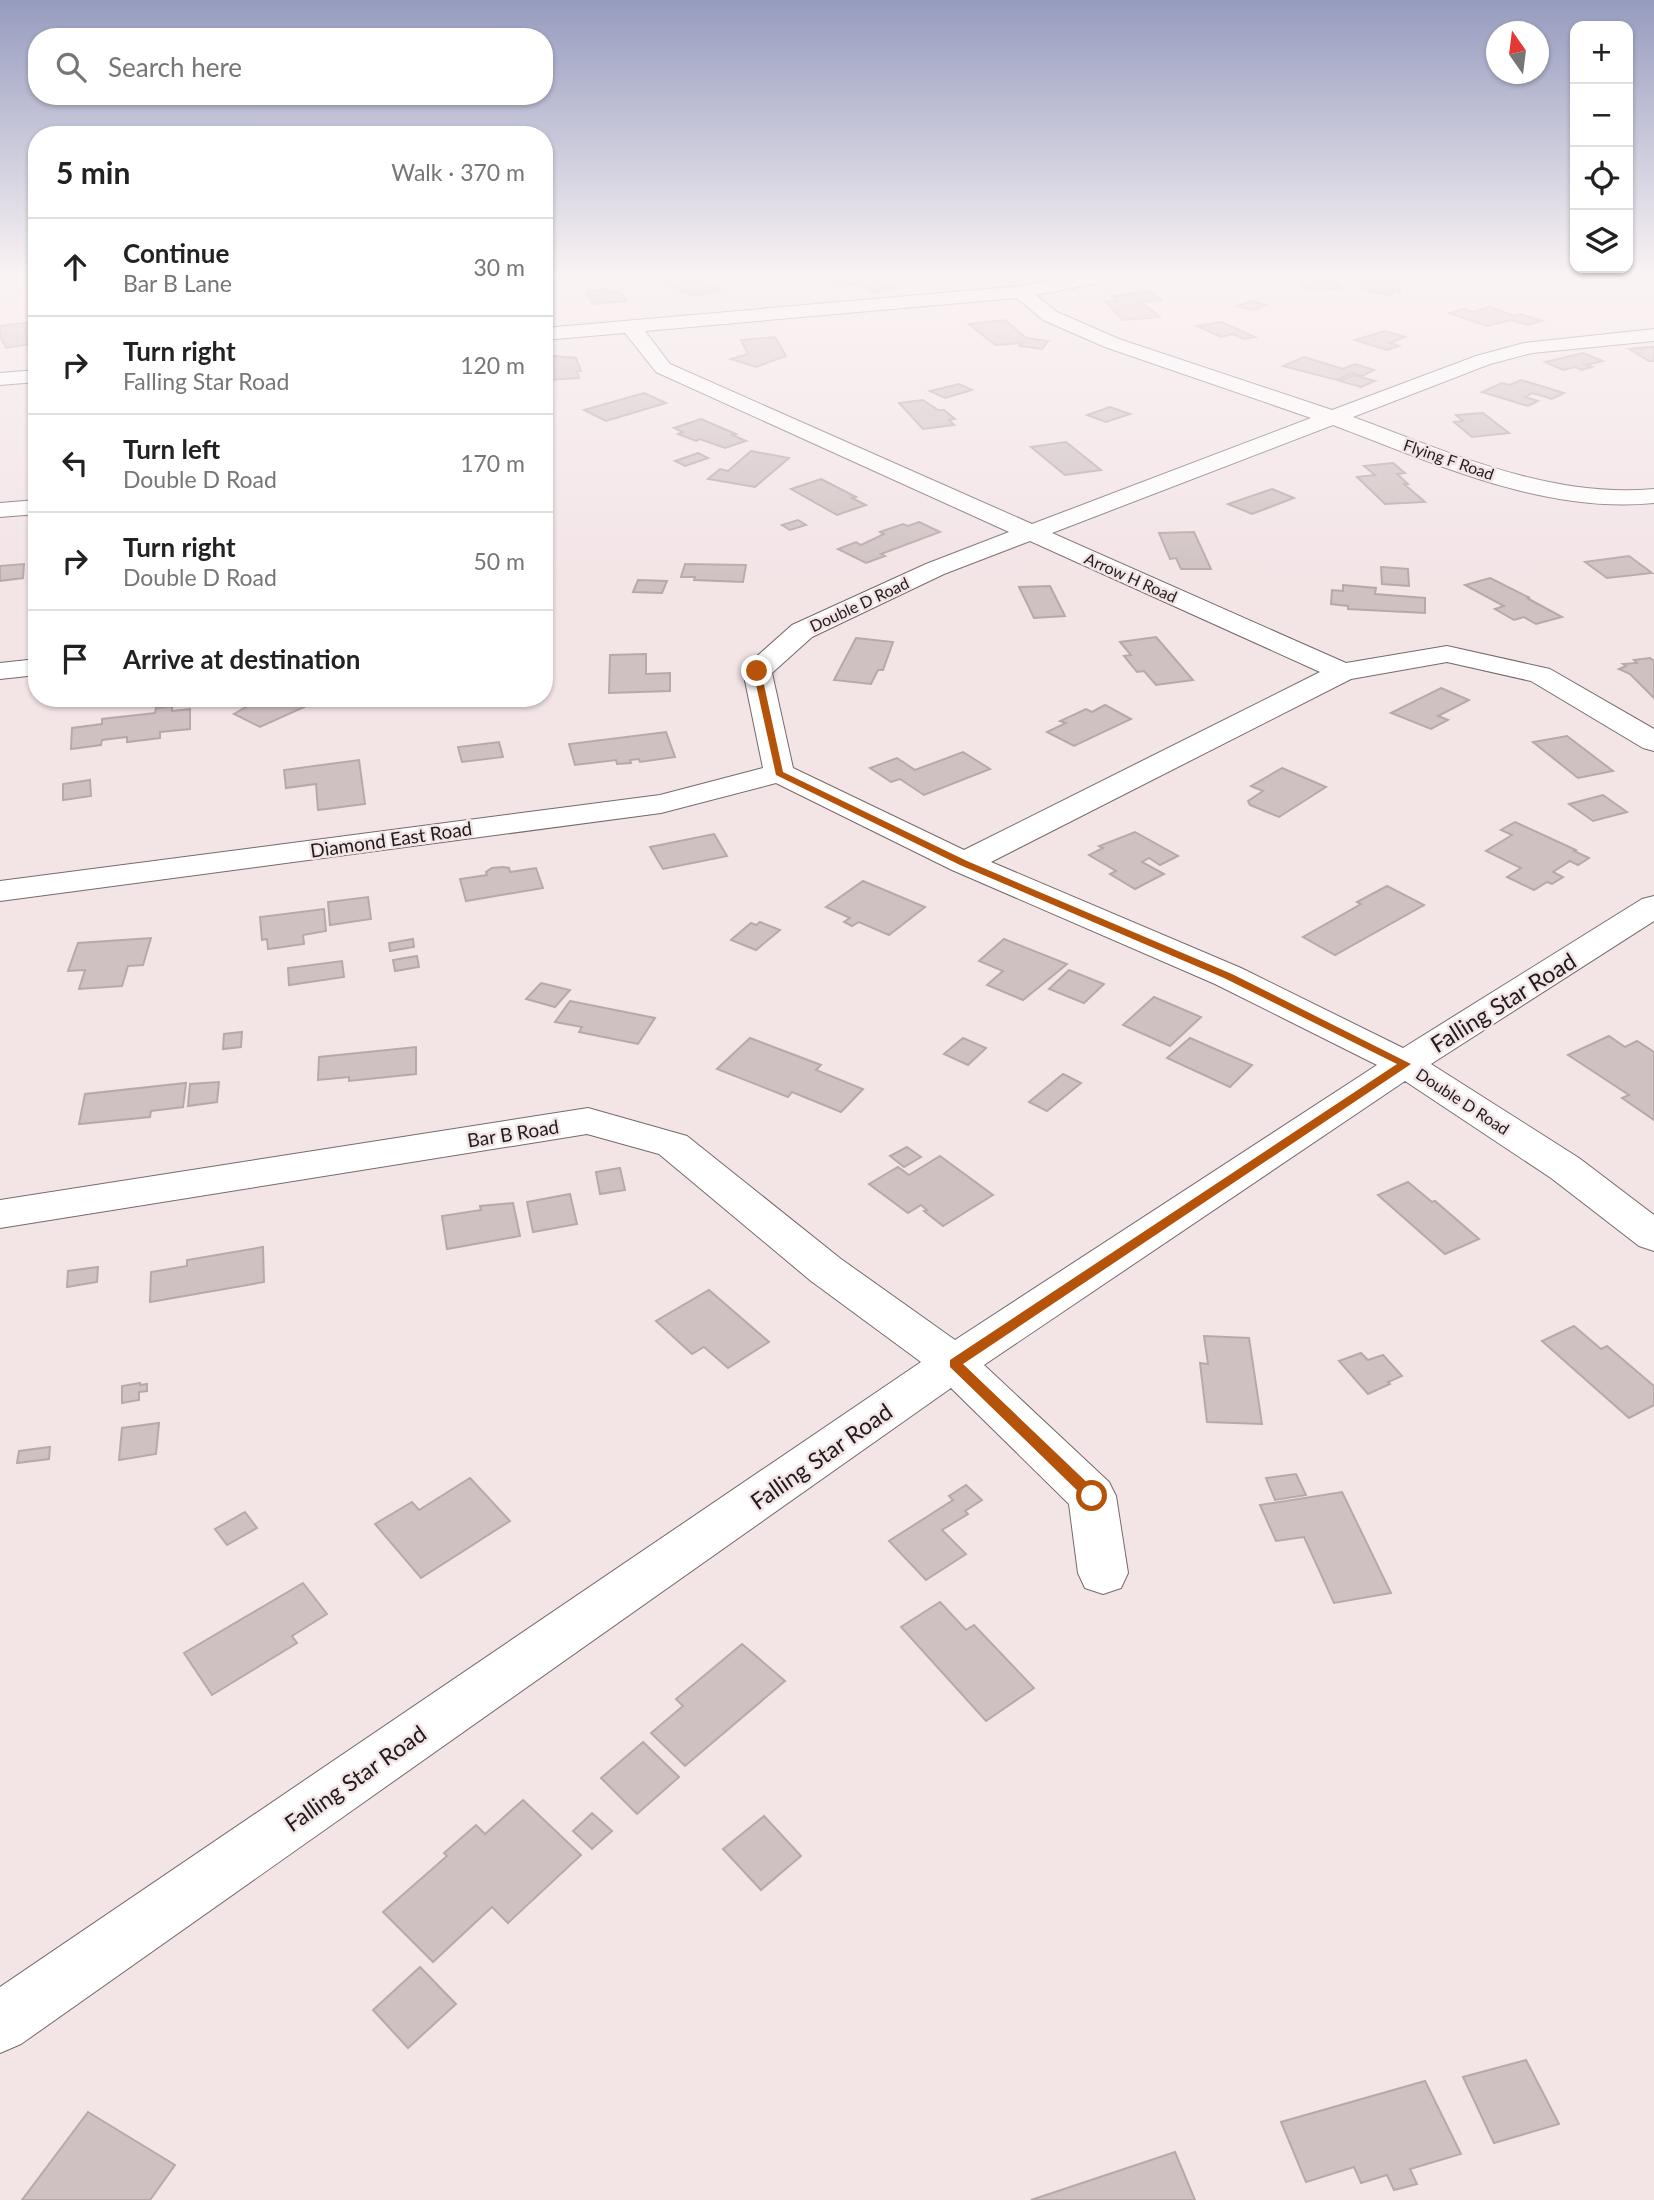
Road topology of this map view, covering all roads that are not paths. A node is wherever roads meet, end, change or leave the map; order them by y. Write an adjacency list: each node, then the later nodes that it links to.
1 (689, 380): 8 (street, Arrow H Road)
2 (1221, 380): 4 (street, Flying F Road)
3 (1432, 380): 4 (street, Double D Road)
4 (1334, 418): 5 (street, Flying F Road); 8 (street, Double D Road)
5 (1654, 496)
6 (28, 508): 7 (street)
7 (0, 510)
8 (1028, 531): 11 (street, Arrow H Road); 13 (street, Double D Road)
9 (28, 668): 10 (street)
10 (0, 671)
11 (1343, 672): 12 (street); 14 (street)
12 (1654, 742)
13 (779, 773): 14 (street, Double D Road); 15 (street, Diamond East Road)
14 (964, 863): 17 (street, Double D Road)
15 (0, 891)
16 (1654, 906): 17 (street, Falling Star Road)
17 (1405, 1064): 19 (street, Double D Road); 20 (street, Falling Star Road)
18 (0, 1214): 20 (street, Bar B Road)
19 (1654, 1237)
20 (954, 1363): 21 (street, Bar B Road); 22 (street, Falling Star Road)
21 (1103, 1573)
22 (0, 2023)

